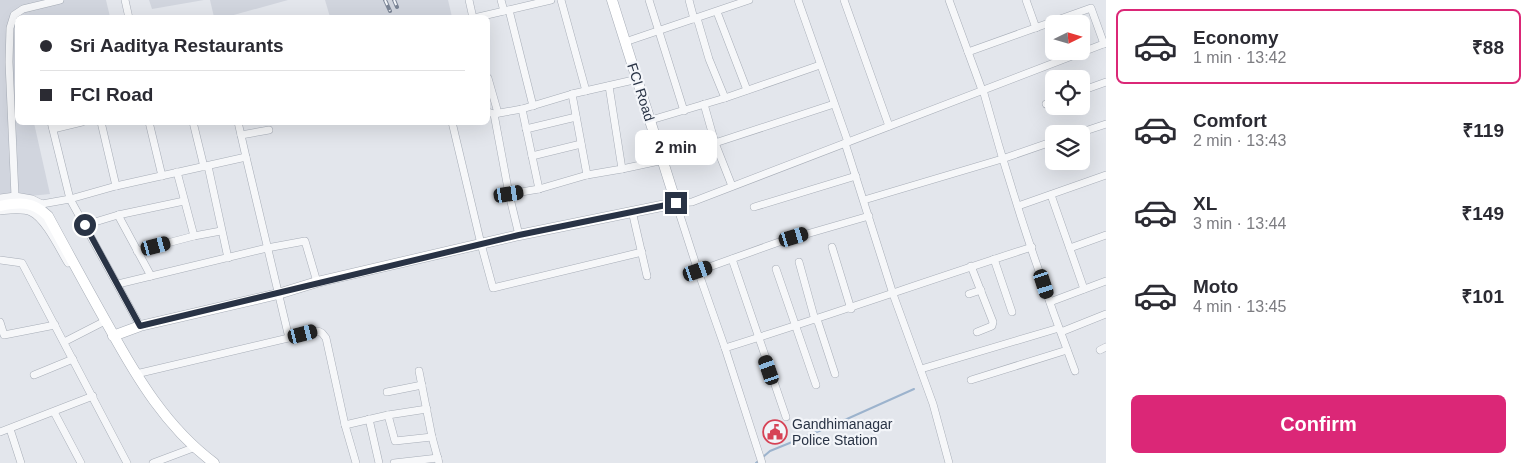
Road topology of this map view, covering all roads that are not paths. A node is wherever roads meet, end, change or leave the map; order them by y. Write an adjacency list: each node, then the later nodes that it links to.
1 (60, 0): 77 (street)
2 (125, 0): 17 (street)
3 (469, 0): 18 (street)
4 (501, 0): 15 (street)
5 (551, 0): 15 (street)
6 (561, 0): 33 (street)
7 (612, 0): 23 (street, FCI Road)
8 (649, 0): 22 (street)
9 (689, 0): 20 (street)
10 (749, 0): 16 (street)
11 (798, 0): 26 (street)
12 (844, 0): 52 (street)
13 (949, 0): 25 (street)
14 (1026, 0): 21 (street)
15 (506, 10): 19 (street); 39 (street)
16 (717, 12): 20 (street); 31 (street)
17 (128, 15)
18 (473, 15)
19 (486, 15)
20 (696, 18): 22 (street); 36 (street)
21 (1036, 28): 24 (street); 25 (street)
22 (659, 30): 23 (street); 41 (street)
23 (624, 42): 27 (street, FCI Road)
24 (1105, 43): 32 (street)
25 (968, 52): 32 (street)
26 (820, 65): 31 (street); 38 (street)
27 (638, 79): 29 (street); 44 (street, FCI Road)
28 (1106, 82): 30 (street)
29 (609, 86): 33 (street); 66 (street)
30 (1090, 88)
31 (748, 90): 36 (street)
32 (982, 90): 52 (street); 63 (street)
33 (586, 91): 34 (street)
34 (572, 94): 39 (street); 43 (street)
35 (490, 95): 42 (street)
36 (725, 98): 37 (street)
37 (704, 104): 41 (street); 58 (street)
38 (834, 104): 57 (street); 58 (street)
39 (533, 106): 40 (street)
40 (522, 109): 42 (street); 53 (street)
41 (684, 111): 44 (street)
42 (493, 113): 75 (street)
43 (576, 117): 53 (street); 59 (street)
44 (651, 120): 64 (street, FCI Road)
45 (1106, 124): 54 (street)
46 (102, 125): 72 (street)
47 (149, 125): 70 (street)
48 (194, 125): 65 (street)
49 (239, 125): 56 (street)
50 (453, 125): 95 (street)
51 (52, 126): 79 (street)
52 (889, 126): 57 (street)
53 (526, 129): 61 (street)
54 (1090, 129)
55 (269, 130): 56 (street)
56 (241, 135): 62 (street)
57 (846, 142): 71 (street); 73 (street)
58 (716, 143): 73 (street)
59 (581, 144): 61 (street); 68 (street)
60 (1045, 145): 63 (street)
61 (532, 156): 74 (street)
62 (246, 157): 65 (street); 98 (street)
63 (1002, 159): 80 (street); 84 (street)
64 (664, 160): 66 (street); 82 (street, FCI Road)
65 (206, 166): 67 (street); 91 (street)
66 (622, 169): 68 (street)
67 (178, 172): 70 (street); 81 (street)
68 (587, 175): 74 (street)
69 (1106, 175): 76 (street)
70 (162, 176): 72 (street)
71 (856, 176): 80 (street); 85 (street)
72 (116, 186): 79 (street)
73 (732, 186): 82 (street)
74 (539, 189): 75 (street)
75 (509, 194): 92 (street)
76 (1051, 195): 84 (street); 99 (street)
77 (15, 196): 78 (street); 79 (street)
78 (0, 198)
79 (70, 199): 90 (street)
80 (864, 200): 89 (street)
81 (184, 201): 88 (street); 94 (street)
82 (676, 203): 87 (street); 109 (street)
83 (0, 206): 124 (street)
84 (1018, 206): 97 (street)
85 (754, 207)
86 (0, 211): 124 (street)
87 (632, 211): 92 (street); 101 (street)
88 (118, 215): 90 (street); 100 (street)
89 (869, 216): 103 (street); 118 (street)
90 (85, 225): 114 (street)
91 (221, 231): 94 (street); 102 (street)
92 (519, 235): 95 (street)
93 (1106, 235): 99 (street)
94 (194, 236): 100 (street)
95 (481, 244): 101 (street); 113 (street)
96 (832, 247): 121 (street)
97 (1032, 247): 105 (street); 120 (street)
98 (267, 248): 102 (street); 113 (street); 117 (street)
99 (1070, 248): 115 (street)
100 (137, 251): 110 (street)
101 (642, 252): 111 (street)
102 (228, 258): 110 (street)
103 (732, 259): 109 (street); 134 (street)
104 (0, 260): 127 (street)
105 (994, 260): 107 (street); 122 (street)
106 (799, 262): 125 (street)
107 (971, 266): 116 (street); 118 (street)
108 (776, 269): 129 (street)
109 (698, 271): 136 (street)
110 (151, 276): 114 (street)
111 (648, 276)
112 (1106, 281): 115 (street)
113 (317, 282): 117 (street)
114 (118, 284): 128 (street)
115 (1084, 289): 120 (street)
116 (981, 290): 119 (street); 131 (street)
117 (278, 294): 128 (street); 133 (street)
118 (894, 294): 121 (street); 139 (street)
119 (969, 294)
120 (1050, 302): 130 (street)
121 (850, 309): 125 (street)
122 (1012, 312)
123 (1106, 314): 130 (street)
124 (103, 317): 132 (street); 135 (street)
125 (816, 319): 129 (street); 143 (street)
126 (0, 322): 127 (street)
127 (55, 325): 135 (street)
128 (140, 326): 132 (street)
129 (795, 326): 134 (street); 147 (street)
130 (1060, 330): 137 (street); 139 (street)
131 (977, 332)
132 (113, 336): 142 (street)
133 (288, 338): 142 (street); 155 (street)
134 (758, 338): 136 (street); 153 (street)
135 (64, 342): 138 (street)
136 (725, 348): 169 (street)
137 (1067, 350): 141 (street); 145 (street)
138 (73, 360): 144 (street); 149 (street)
139 (921, 369): 170 (street)
140 (419, 371): 146 (street)
141 (1075, 371)
142 (136, 374): 159 (street)
143 (835, 374)
144 (34, 375)
145 (971, 380)
146 (422, 384): 148 (street); 150 (street)
147 (816, 385)
148 (387, 392)
149 (93, 396): 151 (street); 163 (street)
150 (427, 409): 152 (street); 158 (street)
151 (54, 412): 156 (street); 162 (street)
152 (388, 415): 154 (street); 158 (street)
153 (786, 417)
154 (369, 419): 155 (street); 167 (street)
155 (345, 425): 166 (street)
156 (10, 429): 157 (street); 161 (street)
157 (0, 432)
158 (432, 437): 160 (street)
159 (193, 448): 164 (street); 165 (street)
160 (439, 460): 168 (street)
161 (21, 463)
162 (81, 463)
163 (127, 463)
164 (153, 463)
165 (214, 463)
166 (356, 463)
167 (379, 463)
168 (394, 463)
169 (762, 463)
170 (949, 463)

